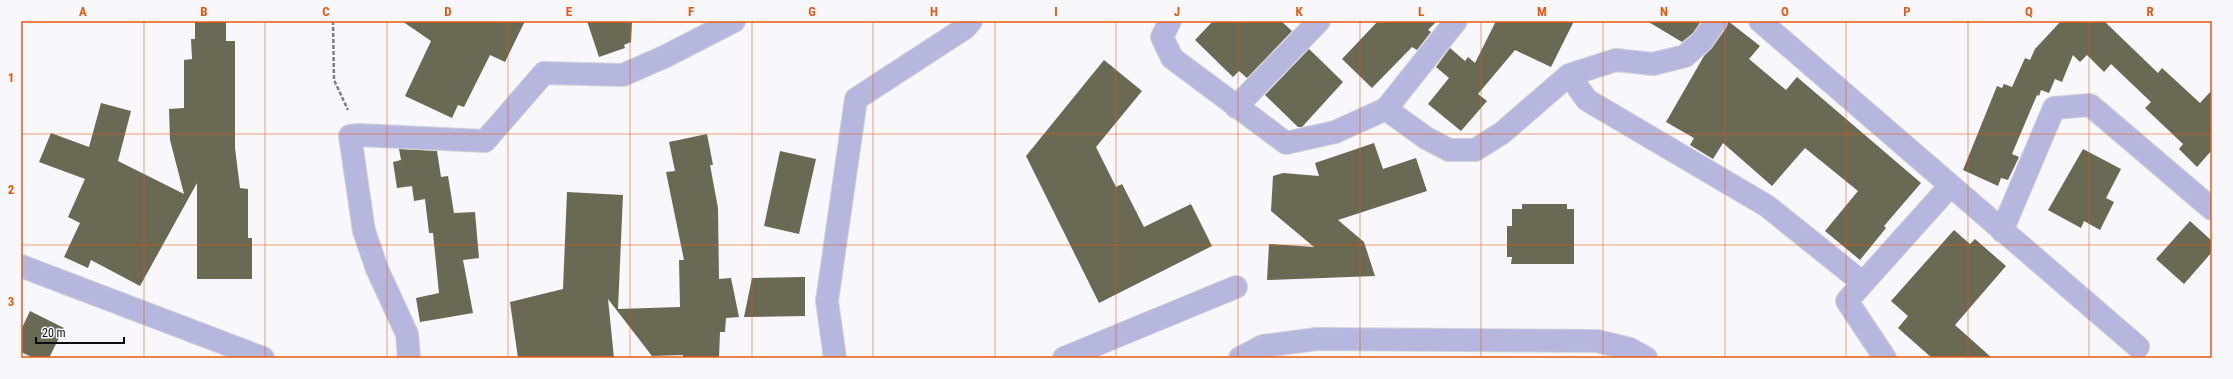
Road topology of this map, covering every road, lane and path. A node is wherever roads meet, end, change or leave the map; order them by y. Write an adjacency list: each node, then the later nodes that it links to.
1 (333, 21): 12 (path)
2 (734, 21): 12 (street)
3 (971, 21): 22 (street)
4 (1170, 21): 10 (street)
5 (1319, 21): 10 (street)
6 (1456, 21): 11 (street)
7 (1716, 21): 9 (street)
8 (1760, 21): 13 (street)
9 (1569, 75): 11 (street); 17 (street)
10 (1236, 106): 11 (street)
11 (1386, 109)
12 (359, 134): 21 (street)
13 (1950, 186): 15 (street); 17 (street)
14 (2212, 209): 15 (street)
15 (2002, 231): 19 (street)
16 (21, 266): 20 (street)
17 (1863, 282): 26 (street)
18 (1236, 287): 23 (street)
19 (2138, 347)
20 (254, 357)
21 (409, 358)
22 (835, 358)
23 (1064, 358)
24 (1240, 358): 25 (street)
25 (1646, 358)
26 (1885, 358)

